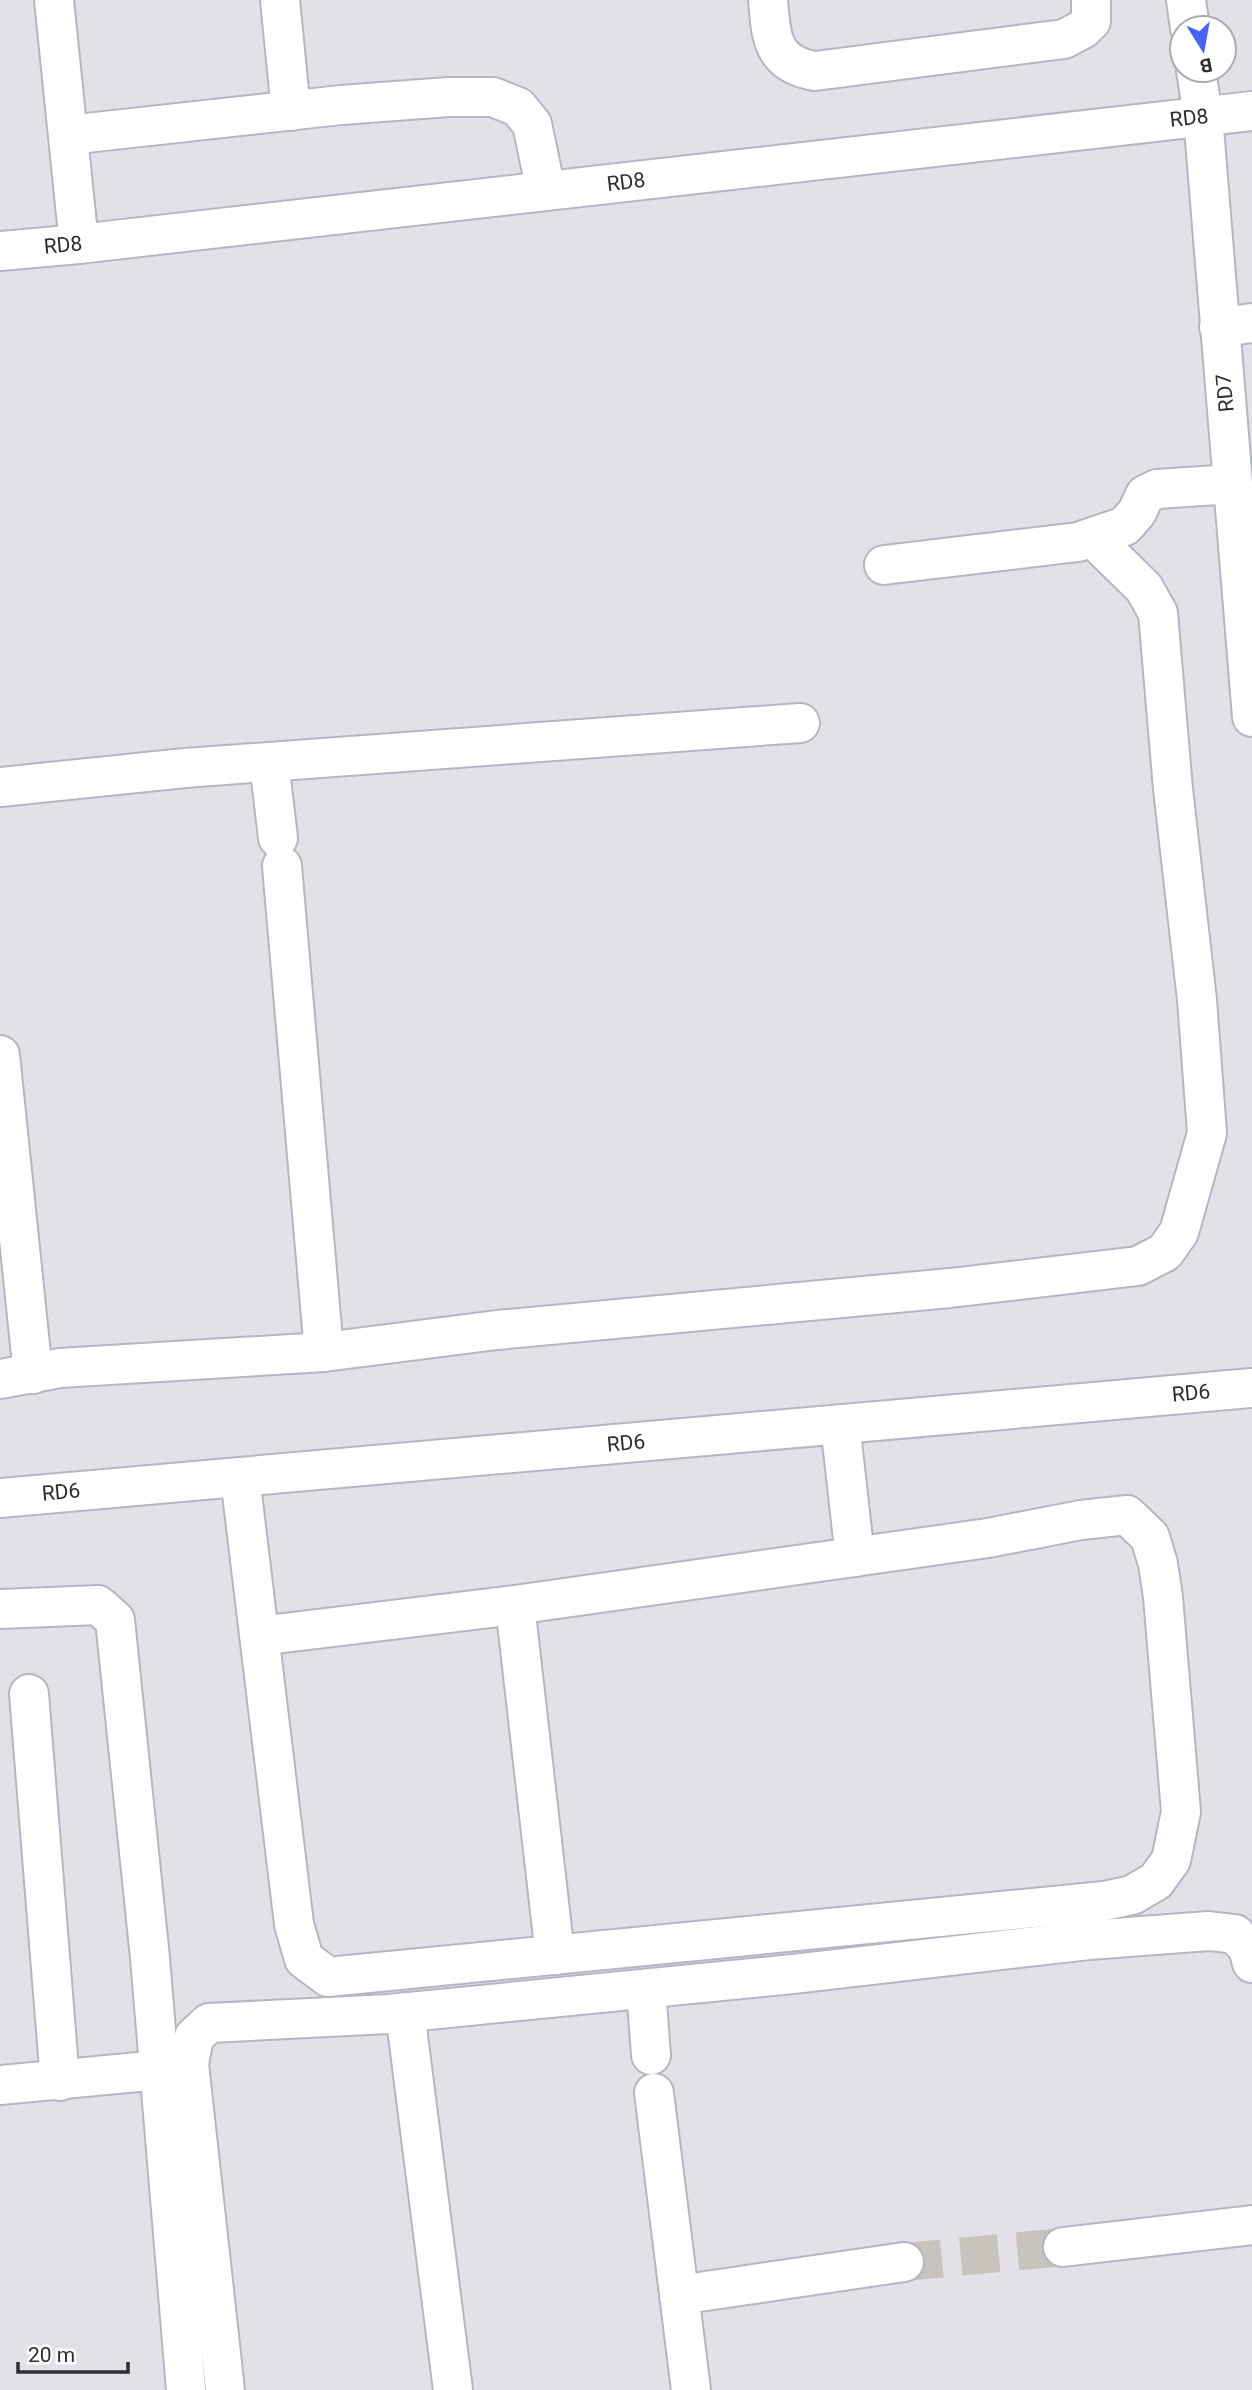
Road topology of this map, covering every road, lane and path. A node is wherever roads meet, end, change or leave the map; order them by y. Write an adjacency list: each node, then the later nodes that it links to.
1 (54, 0): 9 (lane)
2 (280, 0): 6 (lane)
3 (768, 0): 4 (lane)
4 (1091, 0)
5 (1198, 84): 8 (lane, RD7)
6 (290, 111): 9 (lane); 10 (lane)
7 (1252, 111): 8 (lane, RD8)
8 (1203, 116): 10 (lane, RD8); 13 (lane, RD7)
9 (68, 135): 11 (lane)
10 (546, 191): 11 (lane, RD8)
11 (79, 244): 12 (lane, RD8)
12 (0, 251)
13 (1236, 325): 14 (lane, RD7)
14 (1232, 484): 15 (lane); 17 (lane, RD7)
15 (1093, 538): 16 (lane); 22 (lane)
16 (884, 565)
17 (1252, 717)
18 (800, 723): 19 (lane)
19 (269, 762): 20 (lane); 22 (lane)
20 (0, 787)
21 (0, 1055): 23 (lane)
22 (324, 1352): 23 (lane)
23 (17, 1377)
24 (1252, 1388): 25 (lane, RD6)
25 (840, 1424): 26 (lane, RD6); 28 (lane)
26 (240, 1477): 27 (lane, RD6); 31 (lane)
27 (0, 1498)
28 (855, 1557): 29 (lane); 33 (lane)
29 (515, 1605): 31 (lane); 33 (lane)
30 (0, 1609): 38 (lane)
31 (259, 1636): 33 (lane)
32 (29, 1694): 39 (lane)
33 (555, 1955)
34 (1252, 1963): 35 (lane)
35 (646, 1989): 36 (lane); 37 (lane)
36 (405, 2012): 47 (lane); 48 (lane)
37 (651, 2055)
38 (159, 2070): 39 (lane); 46 (lane)
39 (60, 2081): 40 (lane)
40 (0, 2085)
41 (654, 2093): 45 (lane)
42 (1252, 2225): 43 (lane)
43 (1063, 2246)
44 (904, 2262): 45 (lane)
45 (679, 2295): 49 (lane)
46 (186, 2390)
47 (225, 2390)
48 (453, 2390)
49 (691, 2390)

